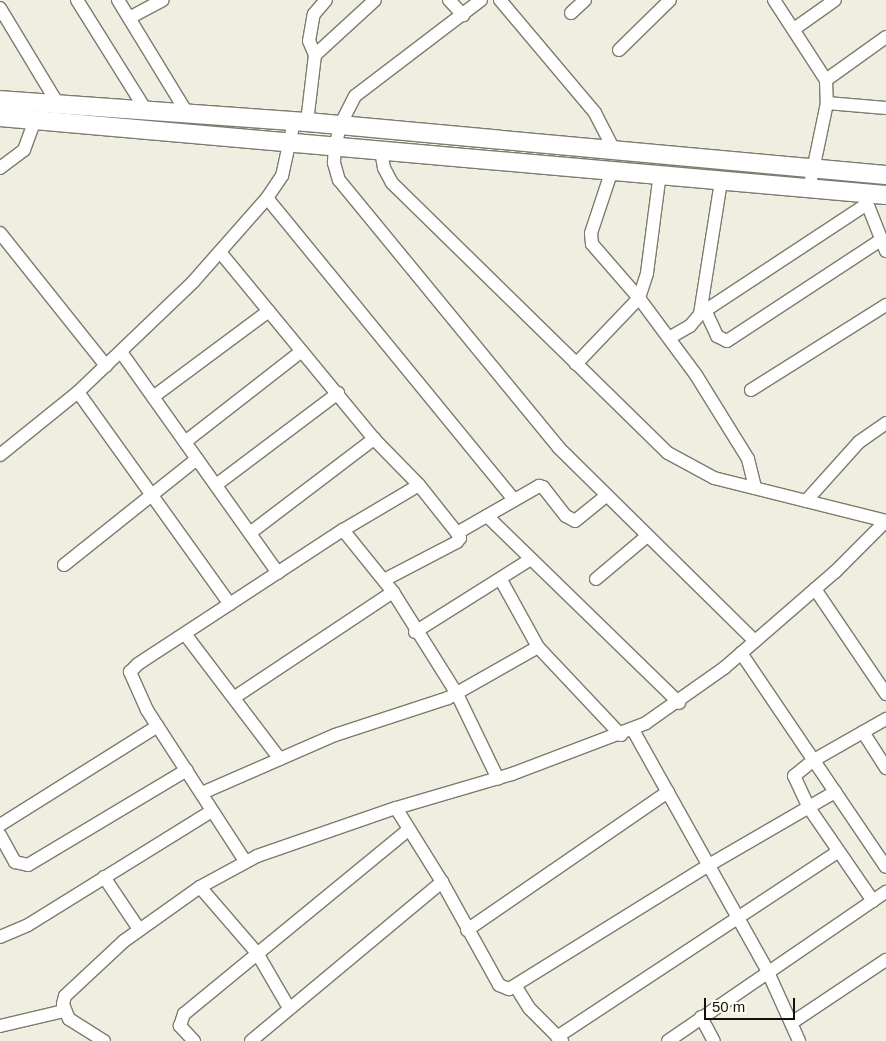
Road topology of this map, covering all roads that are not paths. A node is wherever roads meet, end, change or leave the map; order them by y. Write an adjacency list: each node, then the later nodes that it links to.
1 (77, 0): 26 (street)
2 (118, 0): 16 (street)
3 (162, 0): 16 (street)
4 (326, 0): 20 (street)
5 (375, 0): 20 (street)
6 (449, 0): 15 (street)
7 (481, 0): 15 (street)
8 (500, 0): 34 (street)
9 (585, 0): 14 (street)
10 (670, 0): 19 (street)
11 (774, 0): 17 (street)
12 (835, 0): 17 (street)
13 (0, 8): 24 (street)
14 (571, 13)
15 (463, 15): 31 (street)
16 (129, 18): 27 (street)
17 (794, 29): 21 (street)
18 (886, 37): 21 (street)
19 (619, 50)
20 (315, 55): 30 (street)
21 (826, 80): 23 (street)
22 (0, 100): 24 (main road)
23 (828, 103): 25 (street); 37 (street)
24 (58, 104): 26 (main road)
25 (884, 106)
26 (145, 109): 27 (main road)
27 (187, 113): 30 (main road)
28 (0, 117): 29 (main road)
29 (35, 120): 32 (main road); 36 (street)
30 (301, 122): 31 (main road); 32 (street)
31 (340, 126): 33 (street); 34 (main road)
32 (291, 143): 33 (main road); 44 (street)
33 (335, 147): 35 (main road); 71 (street)
34 (614, 150): 37 (main road)
35 (381, 151): 38 (main road); 56 (street)
36 (0, 168)
37 (814, 168): 40 (main road); 42 (street)
38 (612, 170): 39 (main road); 49 (street)
39 (660, 173): 41 (main road); 49 (street)
40 (886, 175)
41 (721, 181): 42 (main road); 52 (street)
42 (809, 189): 45 (main road)
43 (886, 195): 45 (main road)
44 (267, 198): 48 (street); 72 (street)
45 (865, 199): 47 (street); 52 (street)
46 (0, 233): 57 (street)
47 (883, 246): 52 (street)
48 (220, 252): 51 (street); 55 (street)
49 (639, 298): 53 (street); 56 (street)
50 (886, 305): 58 (street)
51 (269, 311): 54 (street); 61 (street)
52 (702, 312): 53 (street)
53 (669, 338): 69 (street)
54 (302, 351): 60 (street); 64 (street)
55 (121, 352): 57 (street); 61 (street)
56 (576, 364): 69 (street)
57 (106, 366): 59 (street)
58 (751, 390)
59 (78, 392): 65 (street); 70 (street)
60 (338, 393): 63 (street); 67 (street)
61 (153, 396): 64 (street)
62 (886, 423): 73 (street)
63 (374, 439): 68 (street); 77 (street)
64 (185, 442): 66 (street)
65 (0, 455)
66 (197, 459): 67 (street); 70 (street)
67 (216, 485): 77 (street)
68 (419, 485): 76 (street); 78 (street)
69 (755, 488): 73 (street)
70 (151, 495): 81 (street); 88 (street)
71 (606, 496): 72 (street); 79 (street)
72 (514, 500): 74 (street)
73 (806, 501): 75 (street)
74 (487, 516): 78 (street); 80 (street)
75 (886, 521): 86 (street)
76 (343, 530): 82 (street); 84 (street)
77 (250, 532): 82 (street)
78 (458, 533): 84 (street)
79 (647, 536): 83 (street); 91 (street)
80 (531, 559): 85 (street); 97 (street)
81 (64, 565)
82 (278, 572): 88 (street)
83 (596, 579)
84 (384, 580): 87 (street)
85 (502, 580): 89 (street); 92 (street)
86 (815, 589): 91 (street); 95 (street)
87 (393, 592): 89 (street); 96 (street)
88 (230, 604): 90 (street)
89 (415, 632): 94 (street)
90 (185, 634): 96 (street); 99 (street)
91 (755, 641): 93 (street)
92 (538, 647): 94 (street); 100 (street)
93 (741, 653): 97 (street); 103 (street)
94 (457, 694): 102 (street); 106 (street)
95 (886, 694)
96 (234, 697): 102 (street)
97 (679, 703): 100 (street)
98 (886, 719): 101 (street)
99 (158, 726): 105 (street); 113 (street)
100 (627, 732): 106 (street); 107 (street)
101 (863, 732): 103 (street); 104 (street)
102 (280, 759): 109 (street)
103 (814, 760): 108 (street); 111 (street)
104 (886, 768)
105 (187, 770): 109 (street); 117 (street)
106 (498, 778): 110 (street)
107 (668, 792): 119 (street); 128 (street)
108 (835, 792): 111 (street); 120 (street)
109 (202, 793): 112 (street)
110 (396, 808): 114 (street); 118 (street)
111 (809, 808): 116 (street); 119 (street)
112 (212, 811): 118 (street); 121 (street)
113 (0, 825)
114 (409, 829): 122 (street); 130 (street)
115 (0, 835): 117 (street)
116 (838, 852): 125 (street); 126 (street)
117 (5, 856)
118 (245, 861): 123 (street)
119 (709, 865): 126 (street); 133 (street)
120 (886, 867)
121 (104, 878): 127 (street); 129 (street)
122 (442, 882): 128 (street); 134 (street)
123 (200, 887): 127 (street); 130 (street)
124 (886, 892): 125 (street)
125 (873, 901): 132 (street)
126 (740, 920): 132 (street); 139 (street)
127 (139, 929): 135 (street)
128 (467, 930): 133 (street)
129 (0, 937)
130 (257, 953): 134 (street); 141 (street)
131 (886, 960): 137 (street)
132 (768, 970): 136 (street); 137 (street)
133 (516, 987): 139 (street)
134 (289, 1008): 142 (street)
135 (64, 1011): 138 (street); 140 (street)
136 (702, 1017): 143 (street); 144 (street)
137 (793, 1022): 145 (street)
138 (0, 1026)
139 (560, 1039)
140 (104, 1041)
141 (194, 1041)
142 (251, 1041)
143 (668, 1041)
144 (714, 1041)
145 (799, 1041)

